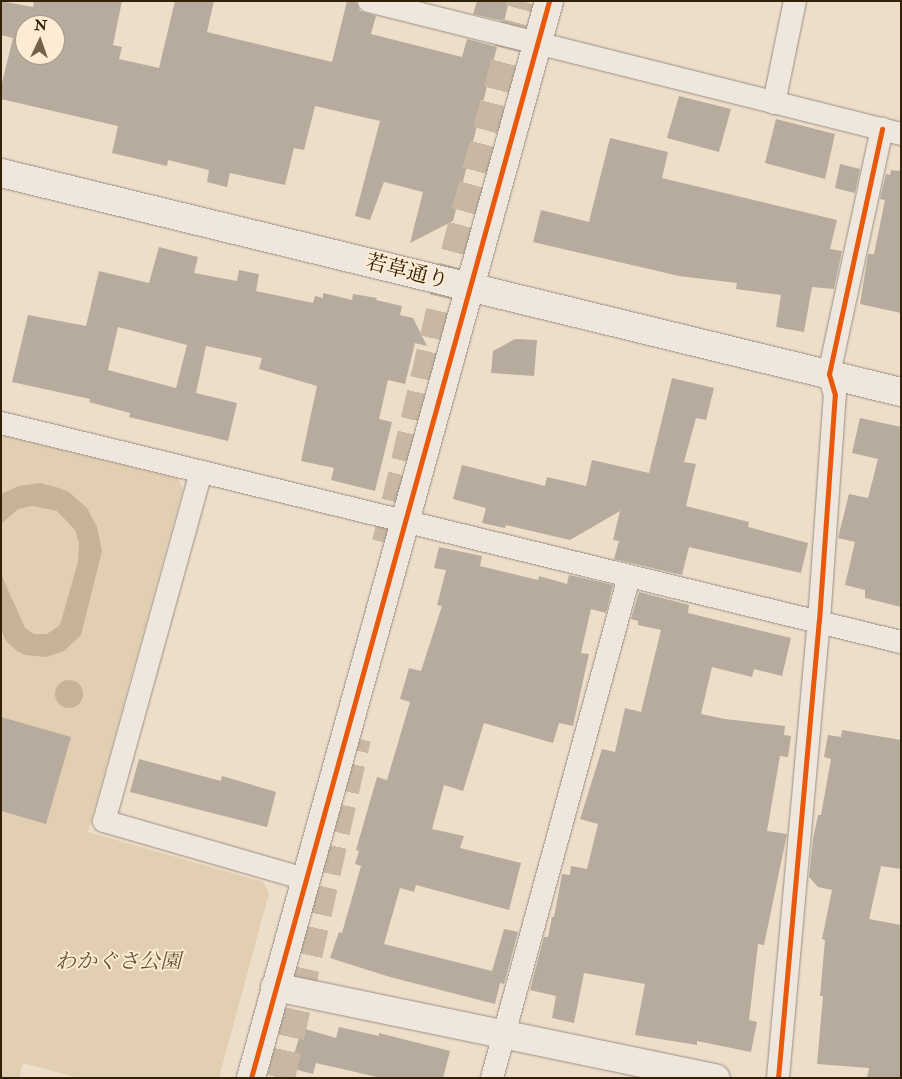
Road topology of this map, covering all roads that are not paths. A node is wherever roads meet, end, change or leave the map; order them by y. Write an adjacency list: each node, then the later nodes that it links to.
1 (368, 1): 4 (street)
2 (549, 1): 4 (street)
3 (796, 1): 5 (street)
4 (537, 45): 5 (street); 8 (street)
5 (774, 103): 6 (street)
6 (891, 131): 9 (street)
7 (1, 173): 8 (street, 若草通り)
8 (471, 287): 9 (street, 若草通り); 13 (street)
9 (829, 374): 10 (street, 若草通り); 15 (street)
10 (901, 392)
11 (1, 423): 12 (street)
12 (201, 472): 13 (street); 17 (street)
13 (406, 520): 14 (street); 17 (street)
14 (629, 577): 15 (street); 19 (street)
15 (818, 622): 16 (street); 23 (street)
16 (901, 642)
17 (305, 880): 18 (street)
18 (275, 988): 19 (street); 20 (street)
19 (503, 1036): 21 (street); 22 (street)
20 (251, 1078)
21 (492, 1078)
22 (716, 1078)
23 (778, 1078)

